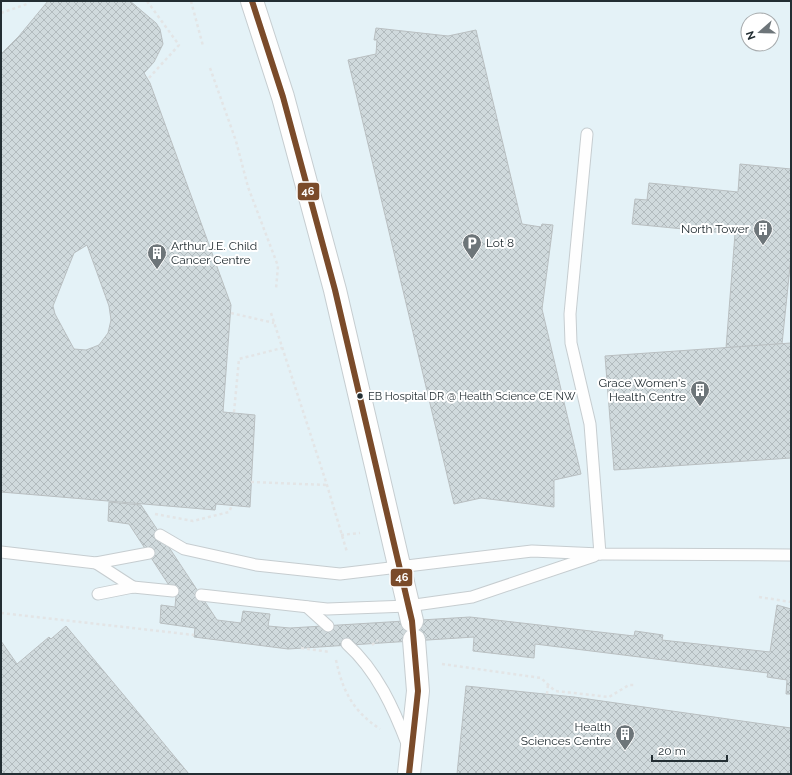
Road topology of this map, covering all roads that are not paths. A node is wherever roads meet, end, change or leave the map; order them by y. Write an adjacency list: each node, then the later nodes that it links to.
1 (252, 1): 11 (street)
2 (587, 134): 8 (lane)
3 (160, 534): 4 (lane)
4 (184, 549): 5 (lane); 11 (lane)
5 (171, 551)
6 (1, 552): 10 (lane)
7 (149, 553): 10 (lane)
8 (600, 554): 9 (lane); 11 (lane); 17 (lane)
9 (791, 555)
10 (96, 563): 12 (lane)
11 (400, 567): 17 (street)
12 (133, 587): 13 (lane); 14 (lane)
13 (173, 591)
14 (98, 594)
15 (201, 595): 16 (lane)
16 (307, 607): 17 (lane); 18 (lane)
17 (411, 622): 20 (street)
18 (328, 626)
19 (347, 644): 20 (lane)
20 (410, 764)

